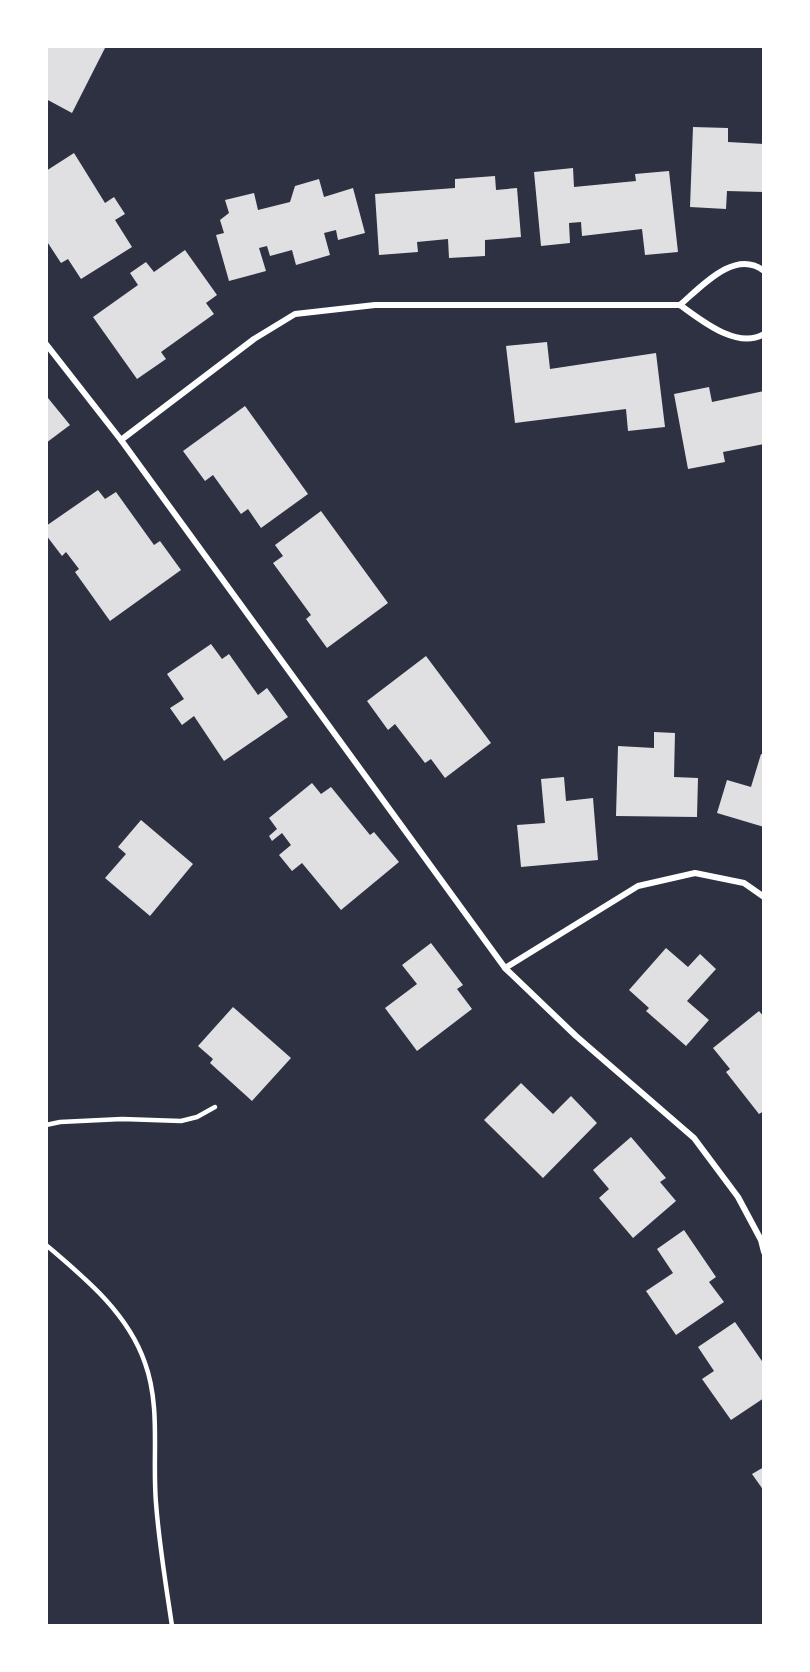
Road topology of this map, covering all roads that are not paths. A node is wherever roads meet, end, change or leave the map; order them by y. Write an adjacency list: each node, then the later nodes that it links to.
1 (764, 271): 2 (street)
2 (680, 305): 3 (street); 5 (street)
3 (764, 334)
4 (46, 344): 5 (street)
5 (121, 440): 7 (street)
6 (764, 897): 7 (street)
7 (505, 968): 10 (street)
8 (216, 1107): 9 (lane)
9 (46, 1125)
10 (762, 1241): 12 (street)
11 (46, 1245): 13 (lane)
12 (764, 1252)
13 (172, 1626)

